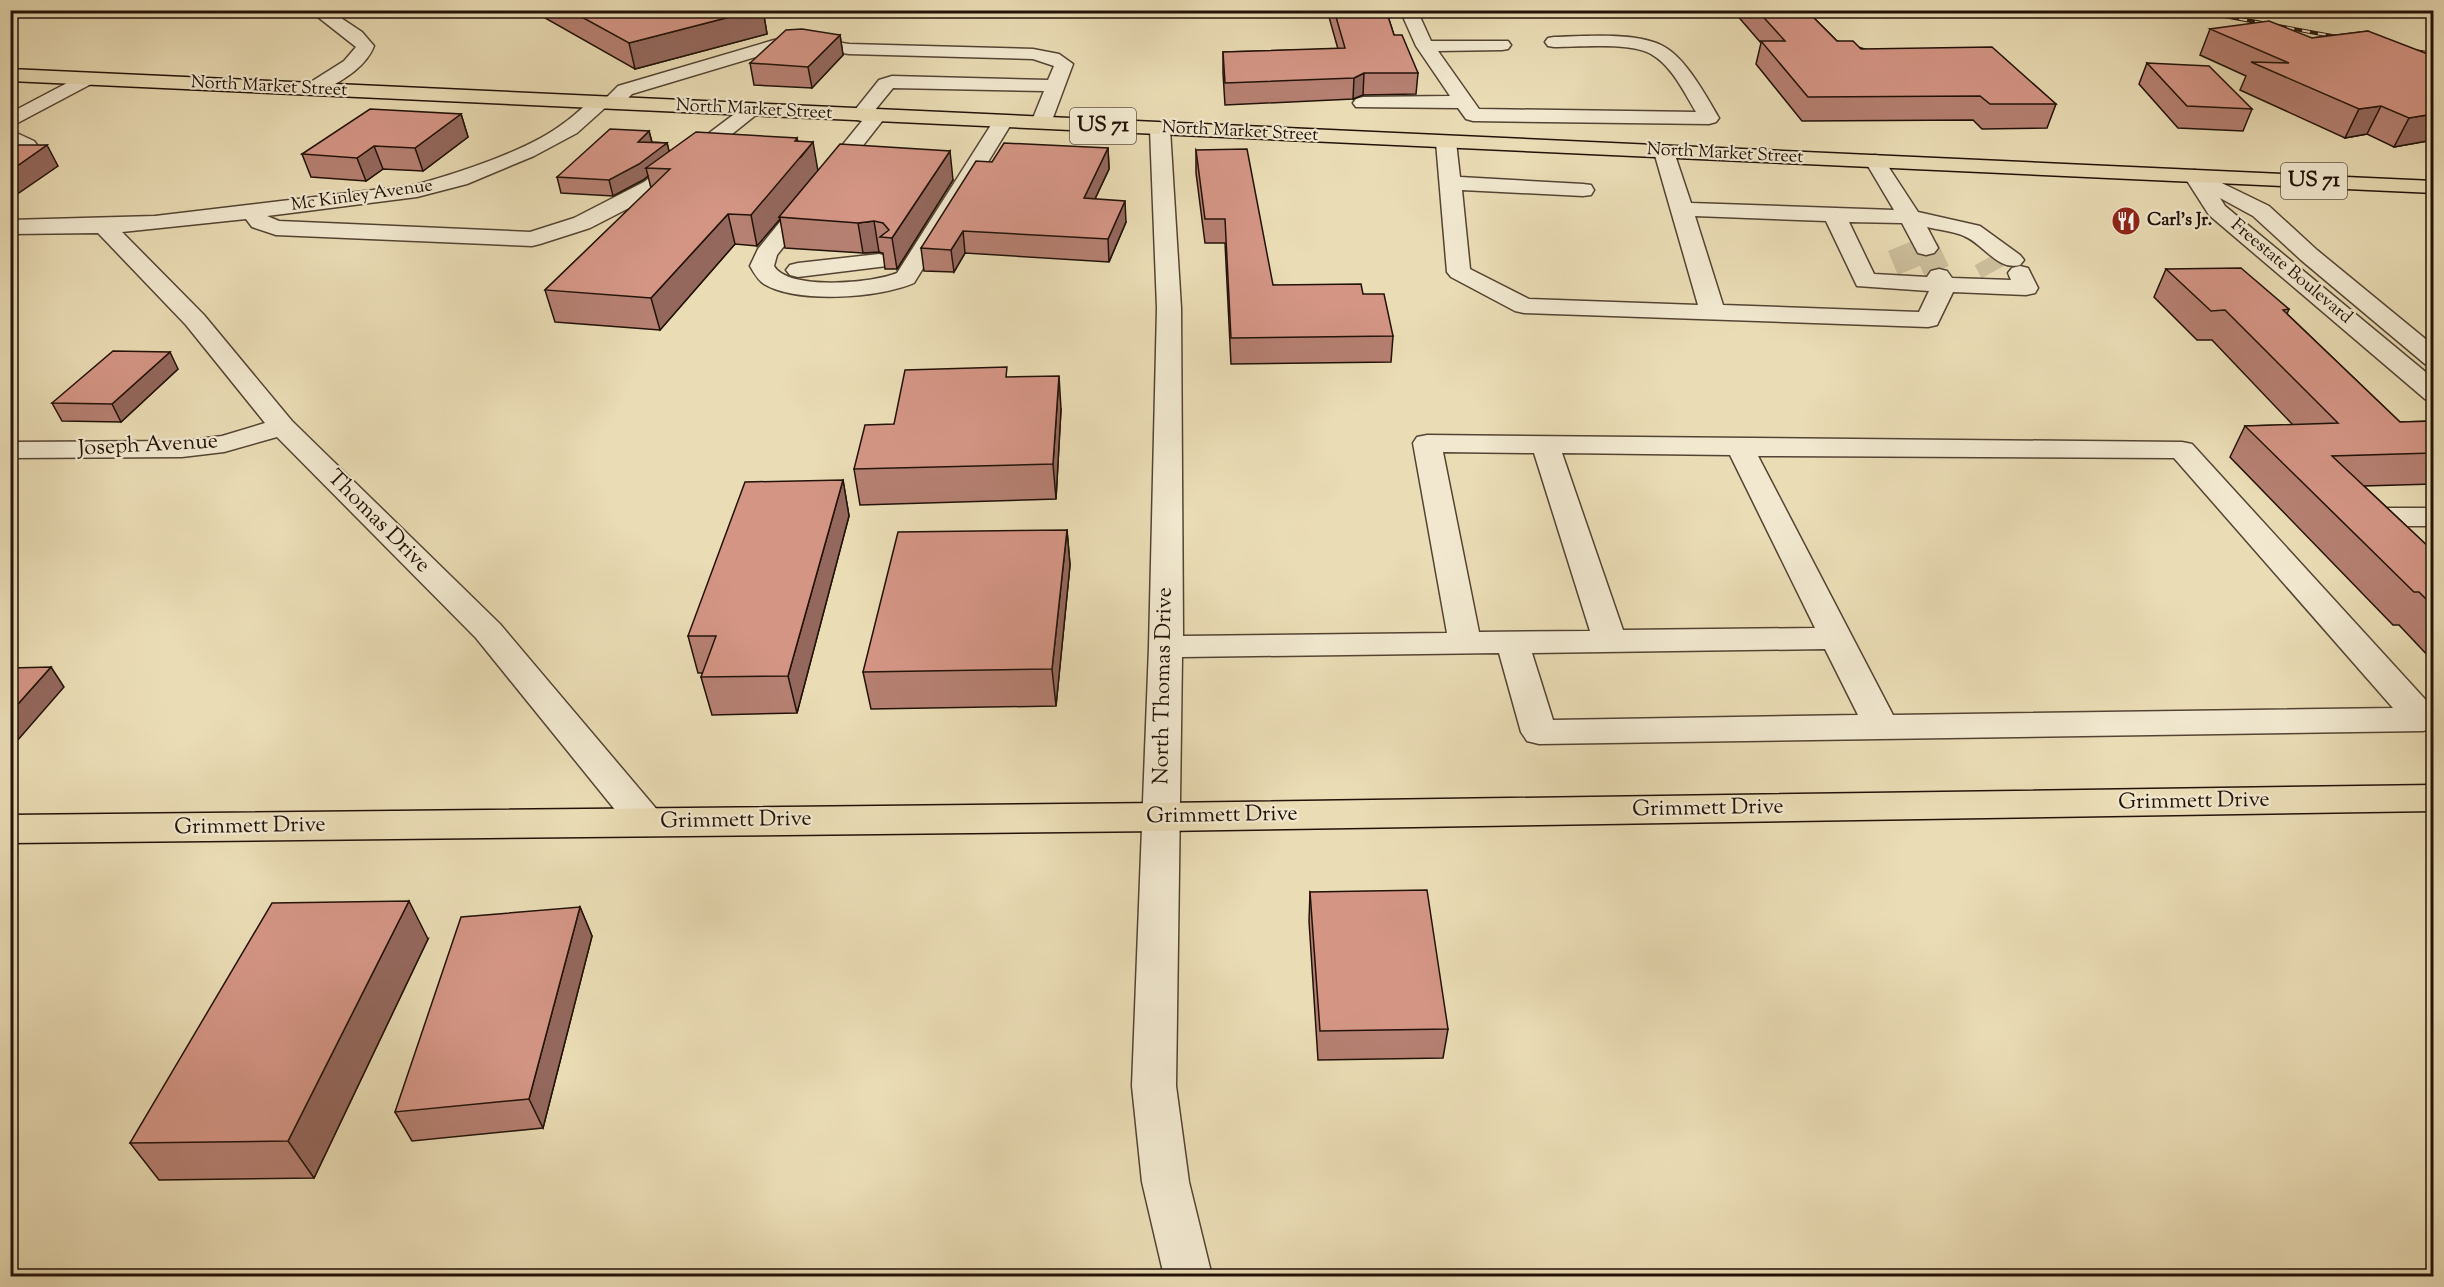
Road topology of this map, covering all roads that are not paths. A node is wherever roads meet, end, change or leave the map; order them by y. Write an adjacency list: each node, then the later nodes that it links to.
1 (317, 10): 9 (street)
2 (1408, 10): 5 (street)
3 (1554, 42): 15 (street)
4 (1502, 45): 5 (street)
5 (1425, 46): 12 (street)
6 (12, 76): 7 (main road, North Market Street / US 71)
7 (86, 79): 9 (main road, North Market Street / US 71); 16 (street)
8 (1055, 86): 10 (street, Mc Kinley Avenue); 14 (street); 18 (street)
9 (313, 89): 10 (main road, North Market Street / US 71)
10 (605, 103): 13 (main road, North Market Street / US 71); 30 (street, Mc Kinley Avenue)
11 (1363, 103): 12 (street)
12 (1468, 109): 15 (street); 21 (street)
13 (752, 110): 14 (main road, North Market Street / US 71); 30 (street)
14 (869, 115): 17 (main road, North Market Street / US 71); 39 (street)
15 (1602, 117): 22 (street)
16 (10, 121)
17 (1003, 122): 18 (main road, North Market Street / US 71); 39 (street)
18 (1041, 123): 19 (main road, North Market Street / US 71)
19 (1160, 129): 20 (main road, North Market Street / US 71); 56 (street, North Thomas Drive)
20 (1446, 142): 21 (main road, North Market Street / US 71); 26 (street)
21 (1481, 143): 22 (main road, North Market Street / US 71)
22 (1619, 150): 23 (main road, North Market Street / US 71)
23 (1665, 152): 24 (main road, North Market Street / US 71); 29 (street)
24 (1875, 161): 25 (main road, North Market Street / US 71); 33 (street)
25 (2195, 176): 27 (main road, North Market Street / US 71); 42 (street, Freestate Boulevard); 43 (street, Freestate Boulevard)
26 (1450, 183): 28 (street); 41 (street)
27 (2433, 187)
28 (1583, 190)
29 (1682, 209): 31 (street); 41 (street)
30 (250, 211): 34 (street, Mc Kinley Avenue)
31 (1835, 215): 32 (street); 40 (street)
32 (1885, 216): 33 (street); 36 (street)
33 (1910, 217): 37 (street); 40 (street)
34 (105, 226): 35 (street, Mc Kinley Avenue); 46 (street, Thomas Drive)
35 (10, 227)
36 (1895, 236)
37 (1926, 248)
38 (879, 261): 39 (street)
39 (766, 274)
40 (1941, 280): 41 (street)
41 (1713, 313)
42 (2433, 359)
43 (2405, 370): 44 (street); 45 (street, Freestate Boulevard)
44 (2433, 370)
45 (2433, 393)
46 (282, 428): 49 (street, Joseph Avenue); 60 (street, Thomas Drive)
47 (1546, 446): 48 (street); 53 (street); 54 (street)
48 (1740, 447): 52 (street); 57 (street)
49 (10, 450)
50 (2433, 517): 51 (street)
51 (2433, 582)
52 (1837, 638): 53 (street); 57 (street)
53 (1610, 641): 55 (street)
54 (1465, 642): 55 (street); 56 (street)
55 (1512, 642): 57 (street)
56 (1166, 647): 59 (street, North Thomas Drive)
57 (1881, 726)
58 (2433, 798): 59 (main road, Grimmett Drive)
59 (1162, 817): 60 (main road, Grimmett Drive); 62 (street, North Thomas Drive)
60 (646, 822): 61 (main road, Grimmett Drive)
61 (10, 829)
62 (1188, 1276)

